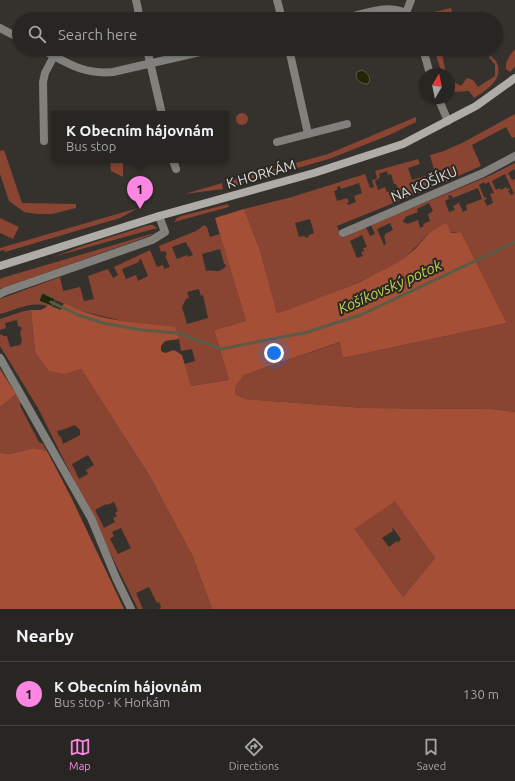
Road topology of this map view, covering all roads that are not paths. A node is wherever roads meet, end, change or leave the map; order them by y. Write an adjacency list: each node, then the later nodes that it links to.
1 (136, 0): 4 (street)
2 (277, 0): 5 (street)
3 (411, 0): 8 (street)
4 (139, 12)
5 (280, 12)
6 (373, 12): 7 (street)
7 (404, 12)
8 (406, 12)
9 (0, 28): 10 (street)
10 (12, 34)
11 (54, 56): 16 (street); 24 (street)
12 (149, 56): 16 (street)
13 (184, 56): 16 (street)
14 (291, 56): 23 (street)
15 (425, 56): 17 (street)
16 (151, 64): 20 (street)
17 (428, 68)
18 (515, 78): 21 (main road, K HORKÁM)
19 (441, 104): 21 (street)
20 (161, 111)
21 (448, 121): 29 (main road, K HORKÁM)
22 (347, 124): 23 (street)
23 (308, 134): 25 (street)
24 (44, 141)
25 (277, 142)
26 (515, 156): 30 (street, NA KOŠÍKU)
27 (174, 163): 28 (street)
28 (176, 169)
29 (159, 216): 31 (main road, K HORKÁM); 32 (street)
30 (343, 233)
31 (0, 266)
32 (0, 294)
33 (0, 358): 34 (street)
34 (131, 609)

